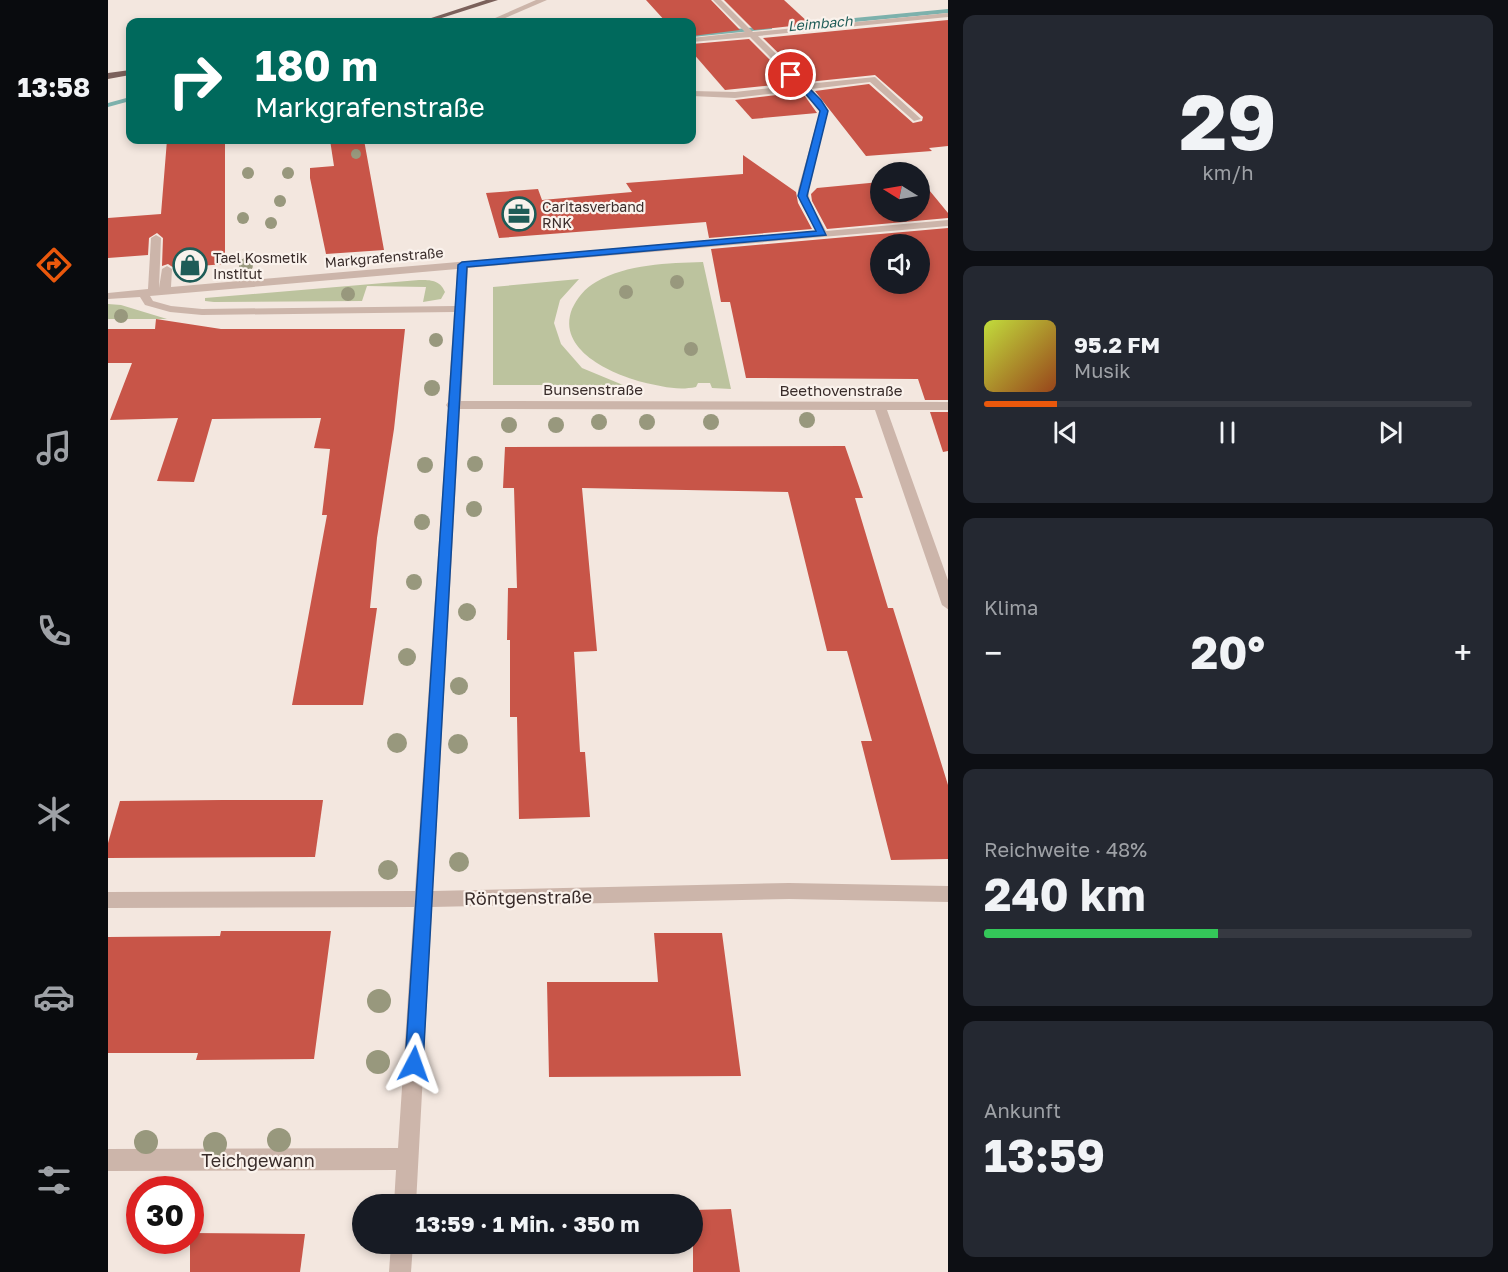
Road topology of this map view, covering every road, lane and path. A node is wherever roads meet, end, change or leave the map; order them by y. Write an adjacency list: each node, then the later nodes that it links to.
1 (494, 0): 5 (main road)
2 (543, 0): 6 (street)
3 (717, 0): 7 (street)
4 (948, 15): 7 (street)
5 (436, 18)
6 (500, 18)
7 (751, 35): 8 (street); 11 (street)
8 (696, 40)
9 (126, 74): 10 (main road)
10 (108, 76)
11 (804, 88): 12 (street); 13 (street); 15 (street)
12 (696, 93)
13 (917, 119)
14 (948, 223): 15 (street, Markgrafenstraße)
15 (822, 233): 17 (street, Markgrafenstraße)
16 (156, 238): 20 (street)
17 (462, 265): 19 (street, Markgrafenstraße); 22 (street)
18 (167, 269): 19 (street)
19 (165, 291): 20 (street, Markgrafenstraße)
20 (148, 293): 21 (street, Markgrafenstraße); 22 (street)
21 (108, 296)
22 (458, 309): 23 (street)
23 (452, 405): 24 (street, Bunsenstraße); 29 (street)
24 (734, 406): 25 (street, Beethovenstraße)
25 (880, 406): 26 (street, Beethovenstraße); 27 (street)
26 (948, 406)
27 (948, 605)
28 (948, 894): 29 (street, Röntgenstraße)
29 (424, 898): 30 (street, Röntgenstraße); 31 (street)
30 (108, 900)
31 (408, 1160): 32 (street, Teichgewann); 33 (street)
32 (108, 1161)
33 (406, 1194)
34 (401, 1254): 35 (street)
35 (400, 1272)

